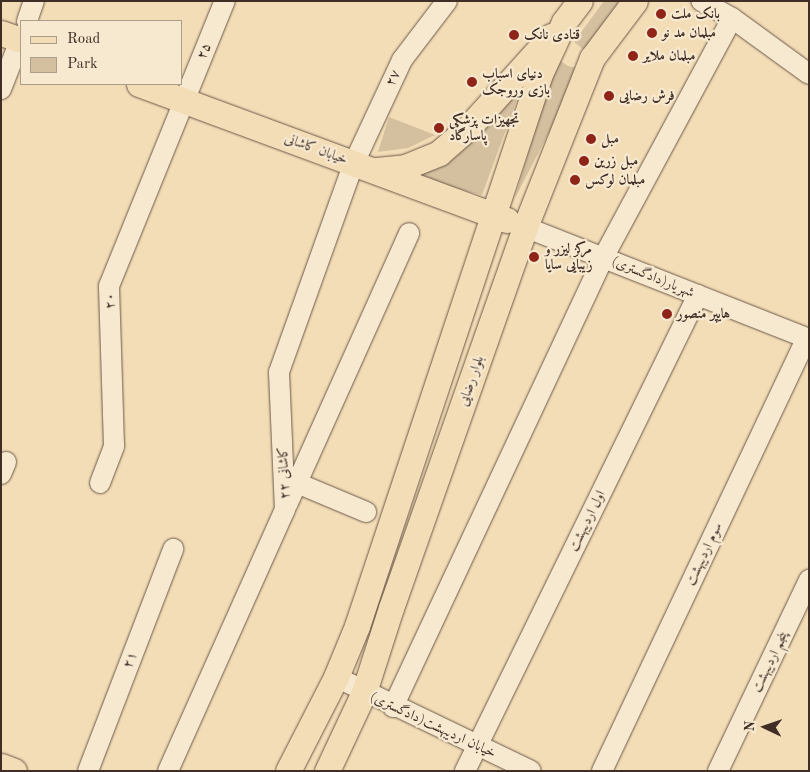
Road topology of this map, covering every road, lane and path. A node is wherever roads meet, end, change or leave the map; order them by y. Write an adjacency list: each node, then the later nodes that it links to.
1 (34, 1): 8 (street)
2 (224, 1): 17 (street, ۲۵)
3 (447, 1): 18 (street, ۲۷)
4 (580, 1): 9 (main road)
5 (634, 1): 13 (main road, بلوار رضایی)
6 (701, 1): 7 (street)
7 (732, 18): 14 (street); 22 (street)
8 (27, 20)
9 (562, 27): 13 (main road); 18 (main road); 19 (main road)
10 (1, 32): 11 (main road)
11 (20, 39)
12 (20, 42): 16 (street)
13 (592, 58): 20 (main road, بلوار رضایی)
14 (808, 71)
15 (142, 85): 17 (main road, خیابان کاشانی)
16 (1, 89)
17 (184, 100): 18 (main road, خیابان کاشانی); 26 (street, ۲۰)
18 (363, 167): 19 (main road, خیابان کاشانی); 27 (street, کاشانی ۲۲)
19 (492, 214): 20 (main road, خیابان کاشانی); 31 (main road)
20 (525, 227): 22 (street, شهریار(دادگستری)); 32 (main road, بلوار رضایی)
21 (410, 233): 25 (street)
22 (603, 258): 23 (street, شهریار(دادگستری)); 33 (street)
23 (698, 295): 24 (street, شهریار(دادگستری)); 34 (street, اول اردیبهشت)
24 (808, 338): 43 (street, سوم اردیبهشت)
25 (297, 483): 27 (street); 28 (street)
26 (100, 484)
27 (285, 510): 38 (street, کاشانی ۲۲)
28 (366, 512)
29 (173, 549): 37 (street, ۲۱)
30 (809, 580): 44 (street, پنجم اردیبهشت)
31 (336, 677): 32 (street, خیابان اردیبهشت(دادگستری)); 39 (main road)
32 (364, 692): 33 (street, خیابان اردیبهشت(دادگستری)); 40 (main road, بلوار رضایی)
33 (393, 707): 34 (street, خیابان اردیبهشت(دادگستری))
34 (476, 746): 41 (street, اول اردیبهشت); 42 (street, خیابان اردیبهشت(دادگستری))
35 (1, 766): 36 (main road)
36 (14, 771)
37 (88, 771)
38 (168, 771)
39 (288, 771)
40 (327, 771)
41 (465, 771)
42 (531, 771)
43 (602, 771)
44 (718, 771)

